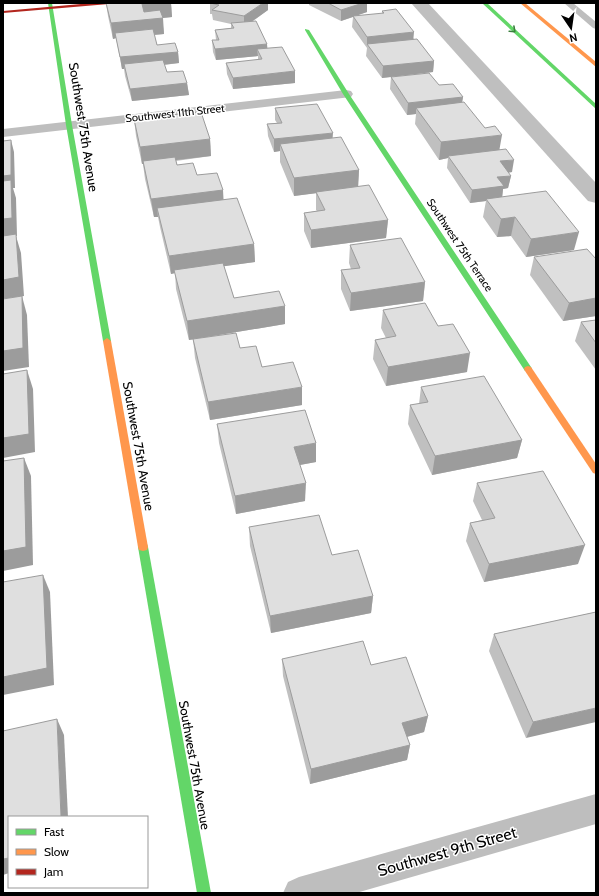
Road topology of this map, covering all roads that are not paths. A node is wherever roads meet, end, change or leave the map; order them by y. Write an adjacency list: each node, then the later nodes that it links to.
1 (109, 3): 5 (street)
2 (484, 3): 11 (street, one-way to 11)
3 (522, 3): 9 (street)
4 (568, 3): 7 (lane)
5 (51, 6): 6 (street); 12 (street, Southwest 75th Avenue)
6 (3, 12)
7 (596, 26)
8 (307, 30): 10 (street, Southwest 75th Terrace)
9 (596, 65)
10 (346, 94): 12 (street, Southwest 11th Street); 14 (street, Southwest 75th Terrace)
11 (596, 107)
12 (69, 125): 13 (street, Southwest 11th Street); 16 (street, Southwest 75th Avenue)
13 (3, 132)
14 (596, 471)
15 (596, 809): 17 (street, Southwest 9th Street)
16 (204, 893)
17 (299, 893)

